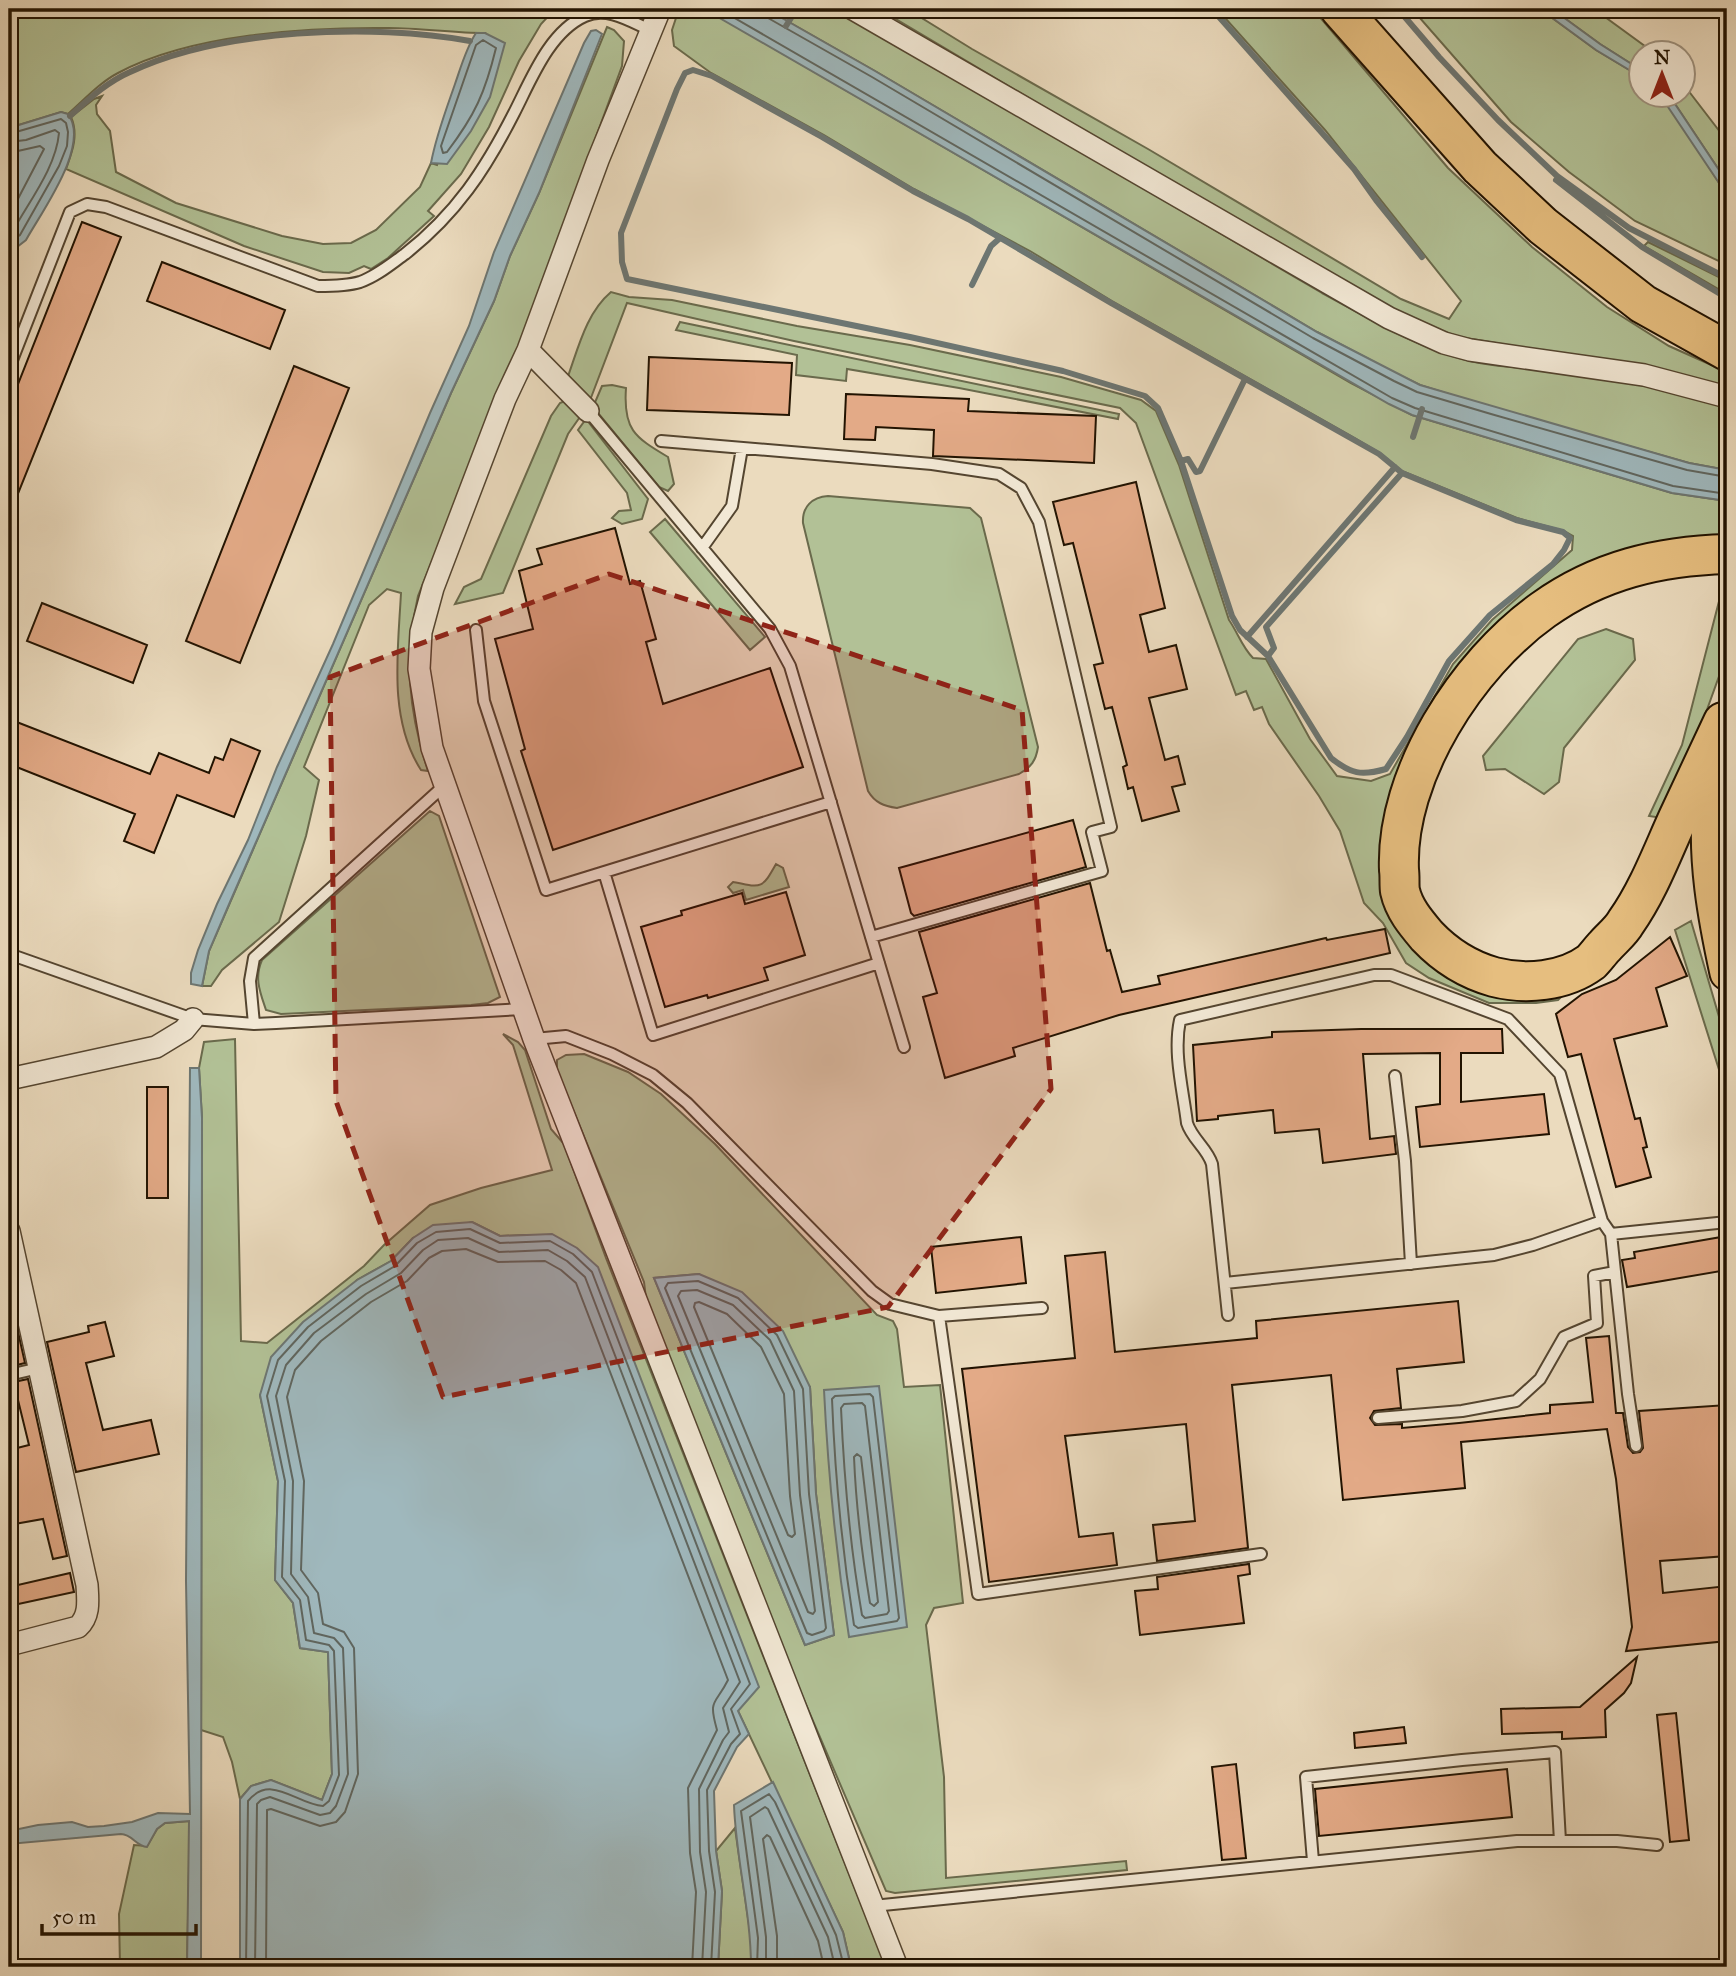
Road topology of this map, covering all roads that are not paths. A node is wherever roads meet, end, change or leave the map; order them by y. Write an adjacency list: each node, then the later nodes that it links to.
1 (659, 9): 5 (street)
2 (853, 9): 10 (street)
3 (1340, 9): 8 (highway)
4 (1368, 9): 6 (highway)
5 (650, 30): 7 (street); 9 (lane)
6 (1727, 325)
7 (528, 350): 11 (street); 18 (street)
8 (1727, 351)
9 (9, 368)
10 (1727, 397)
11 (588, 411): 14 (lane)
12 (661, 441): 13 (lane)
13 (742, 449): 14 (lane); 21 (lane)
14 (702, 548): 19 (lane)
15 (1727, 554): 17 (highway)
16 (476, 630): 20 (lane)
17 (1725, 716): 24 (main road)
18 (445, 785): 25 (street); 27 (lane)
19 (831, 803): 20 (lane); 21 (lane)
20 (604, 872): 23 (lane)
21 (871, 937): 23 (lane)
22 (9, 954): 26 (lane)
23 (879, 963): 29 (lane)
24 (1727, 974)
25 (523, 1009): 27 (lane); 28 (street)
26 (193, 1019): 27 (lane); 31 (street)
27 (254, 1024)
28 (534, 1038): 41 (lane); 51 (street)
29 (904, 1047)
30 (1395, 1076): 36 (lane)
31 (9, 1079)
32 (1602, 1221): 35 (lane); 36 (lane); 38 (lane)
33 (1727, 1222): 35 (lane)
34 (9, 1231): 42 (street)
35 (1611, 1234): 37 (lane)
36 (1411, 1264): 38 (lane)
37 (1615, 1272): 44 (lane); 45 (lane)
38 (1225, 1283): 40 (lane)
39 (1042, 1308): 41 (lane)
40 (1228, 1315)
41 (939, 1316): 46 (lane)
42 (39, 1368): 43 (lane); 47 (street)
43 (9, 1375)
44 (1378, 1418)
45 (1636, 1446)
46 (1261, 1554)
47 (9, 1645)
48 (1560, 1841): 49 (lane); 50 (lane); 50 (lane)
49 (1657, 1846)
50 (1313, 1861): 51 (lane)
51 (873, 1906): 52 (street)
52 (897, 1967)

